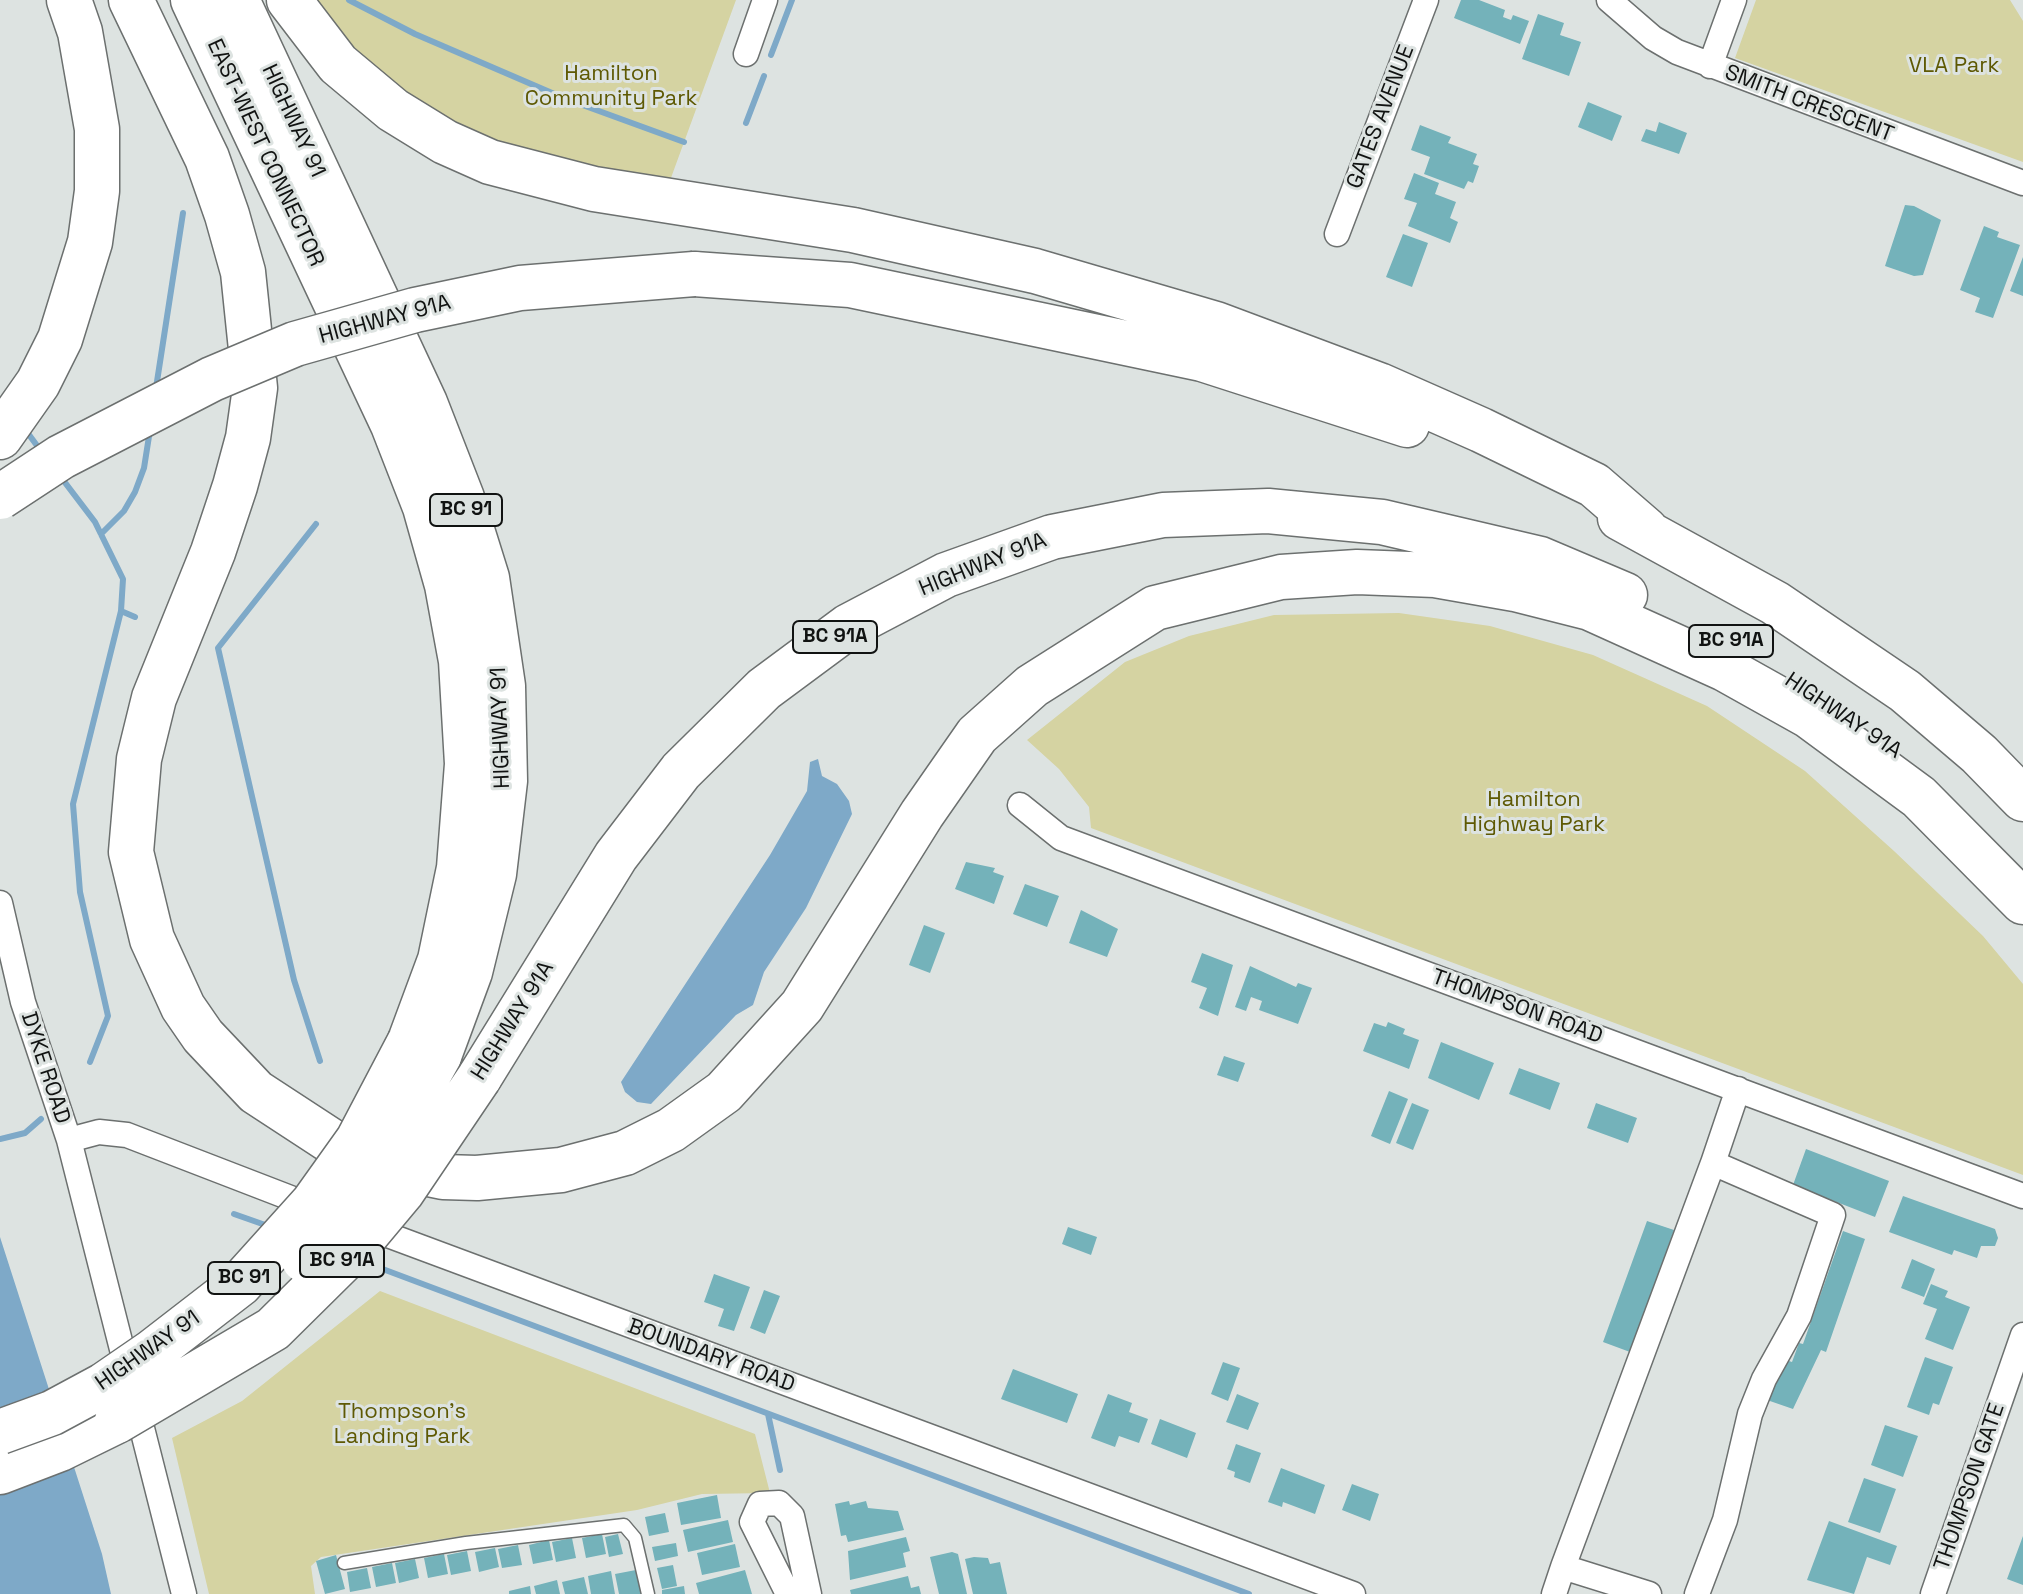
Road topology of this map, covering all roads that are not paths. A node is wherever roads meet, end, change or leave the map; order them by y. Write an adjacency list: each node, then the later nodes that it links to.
1 (69, 0): 15 (highway)
2 (131, 0): 21 (highway)
3 (193, 0): 14 (highway, EAST-WEST CONNECTOR / BC 91)
4 (237, 0): 23 (highway, HIGHWAY 91 / BC 91)
5 (289, 0): 17 (highway)
6 (765, 0): 10 (street)
7 (1426, 0): 13 (street, GATES AVENUE)
8 (1609, 0): 11 (street, SMITH CRESCENT)
9 (1734, 0): 11 (street)
10 (746, 54)
11 (1710, 66): 12 (street, SMITH CRESCENT)
12 (2023, 183)
13 (1337, 234)
14 (338, 307): 23 (highway, HIGHWAY 91 / BC 91)
15 (0, 437)
16 (0, 497): 17 (highway, HIGHWAY 91A / BC 91A, bridge)
17 (1646, 530): 18 (highway, HIGHWAY 91A / BC 91A)
18 (2023, 799)
19 (1020, 805): 24 (street, THOMPSON ROAD)
20 (2023, 866): 29 (highway, HIGHWAY 91A / BC 91A, bridge)
21 (2023, 902)
22 (0, 903): 25 (street, DYKE ROAD)
23 (424, 1049): 29 (highway, HIGHWAY 91 / BC 91, bridge); 30 (highway, HIGHWAY 91 / BC 91, bridge)
24 (1738, 1089): 26 (street); 27 (street, THOMPSON ROAD)
25 (69, 1140): 34 (street, DYKE ROAD); 38 (street, BOUNDARY ROAD)
26 (1713, 1163): 33 (street); 41 (street)
27 (2023, 1196)
28 (2023, 1335): 42 (street, THOMPSON GATE)
29 (160, 1396): 31 (highway, HIGHWAY 91 / BC 91, bridge)
30 (0, 1432)
31 (0, 1472)
32 (344, 1563): 35 (lane)
33 (1563, 1567): 39 (street); 40 (street)
34 (184, 1594)
35 (648, 1594)
36 (788, 1594): 37 (street)
37 (809, 1594)
38 (1353, 1594)
39 (1554, 1594)
40 (1649, 1594)
41 (1697, 1594)
42 (1933, 1594)

